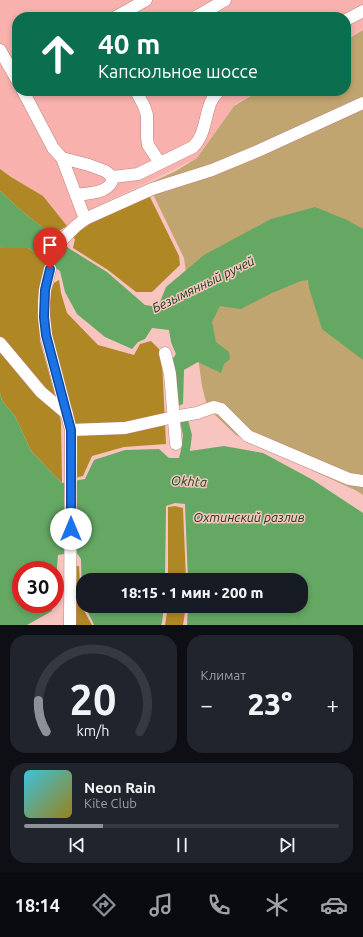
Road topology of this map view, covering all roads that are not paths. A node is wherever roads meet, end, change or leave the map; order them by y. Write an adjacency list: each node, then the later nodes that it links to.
1 (146, 0): 4 (street)
2 (225, 0): 5 (street)
3 (363, 11): 6 (street)
4 (125, 12)
5 (205, 12)
6 (351, 17)
7 (0, 50): 8 (street)
8 (12, 70)
9 (26, 96): 13 (street)
10 (139, 96): 14 (street)
11 (215, 96): 14 (street)
12 (363, 103): 17 (street)
13 (62, 158): 15 (street); 16 (street)
14 (160, 163): 15 (street)
15 (113, 177): 16 (street)
16 (76, 195): 17 (street)
17 (85, 219): 18 (street)
18 (62, 240)
19 (50, 269): 22 (street)
20 (0, 343): 22 (street)
21 (165, 353): 23 (street)
22 (67, 414): 24 (street)
23 (174, 417): 24 (street); 25 (street); 26 (street)
24 (71, 430): 27 (street)
25 (176, 444)
26 (363, 481)
27 (70, 625)

